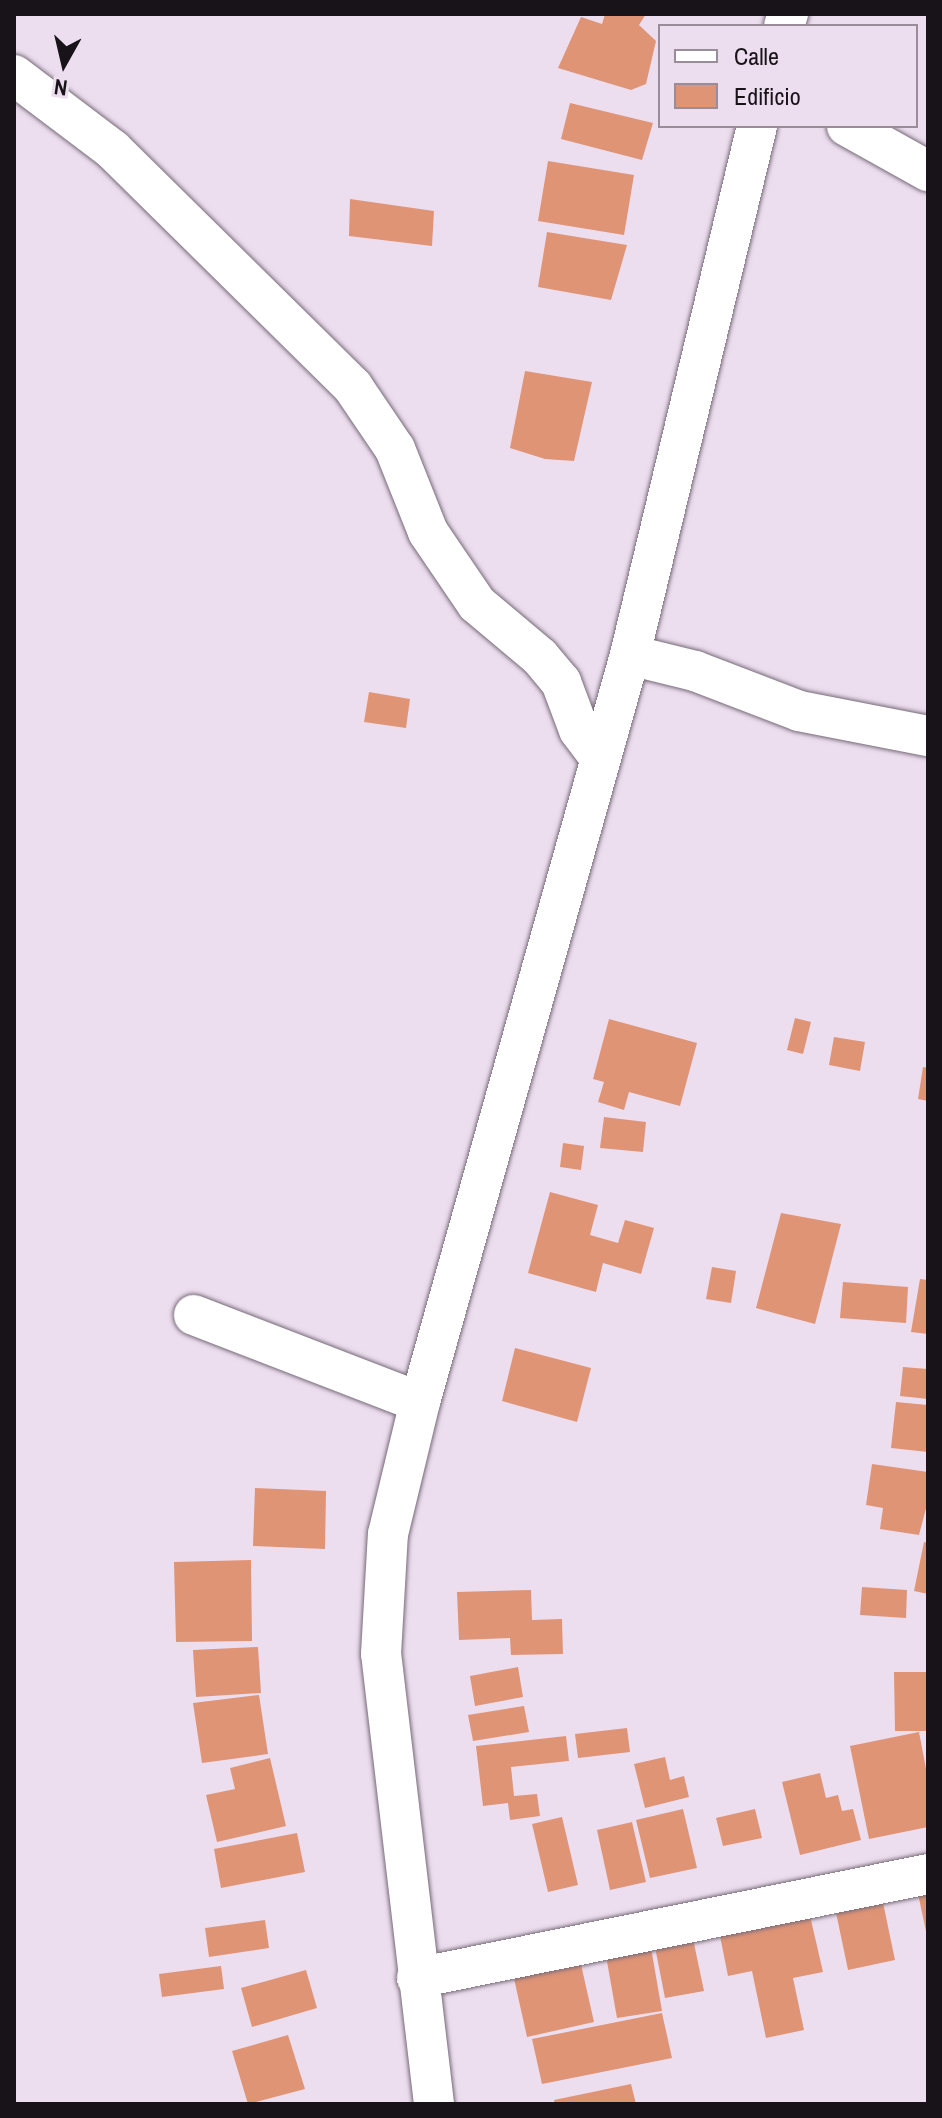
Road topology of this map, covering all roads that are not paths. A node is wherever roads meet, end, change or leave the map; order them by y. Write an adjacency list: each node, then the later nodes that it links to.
1 (14, 75): 7 (street)
2 (757, 128): 5 (street)
3 (851, 128): 4 (street)
4 (928, 171)
5 (630, 655): 6 (street); 7 (street)
6 (928, 736)
7 (598, 755): 9 (street)
8 (194, 1315): 9 (street)
9 (420, 1402): 11 (street)
10 (928, 1874): 11 (street)
11 (417, 1978): 12 (street)
12 (434, 2104)

